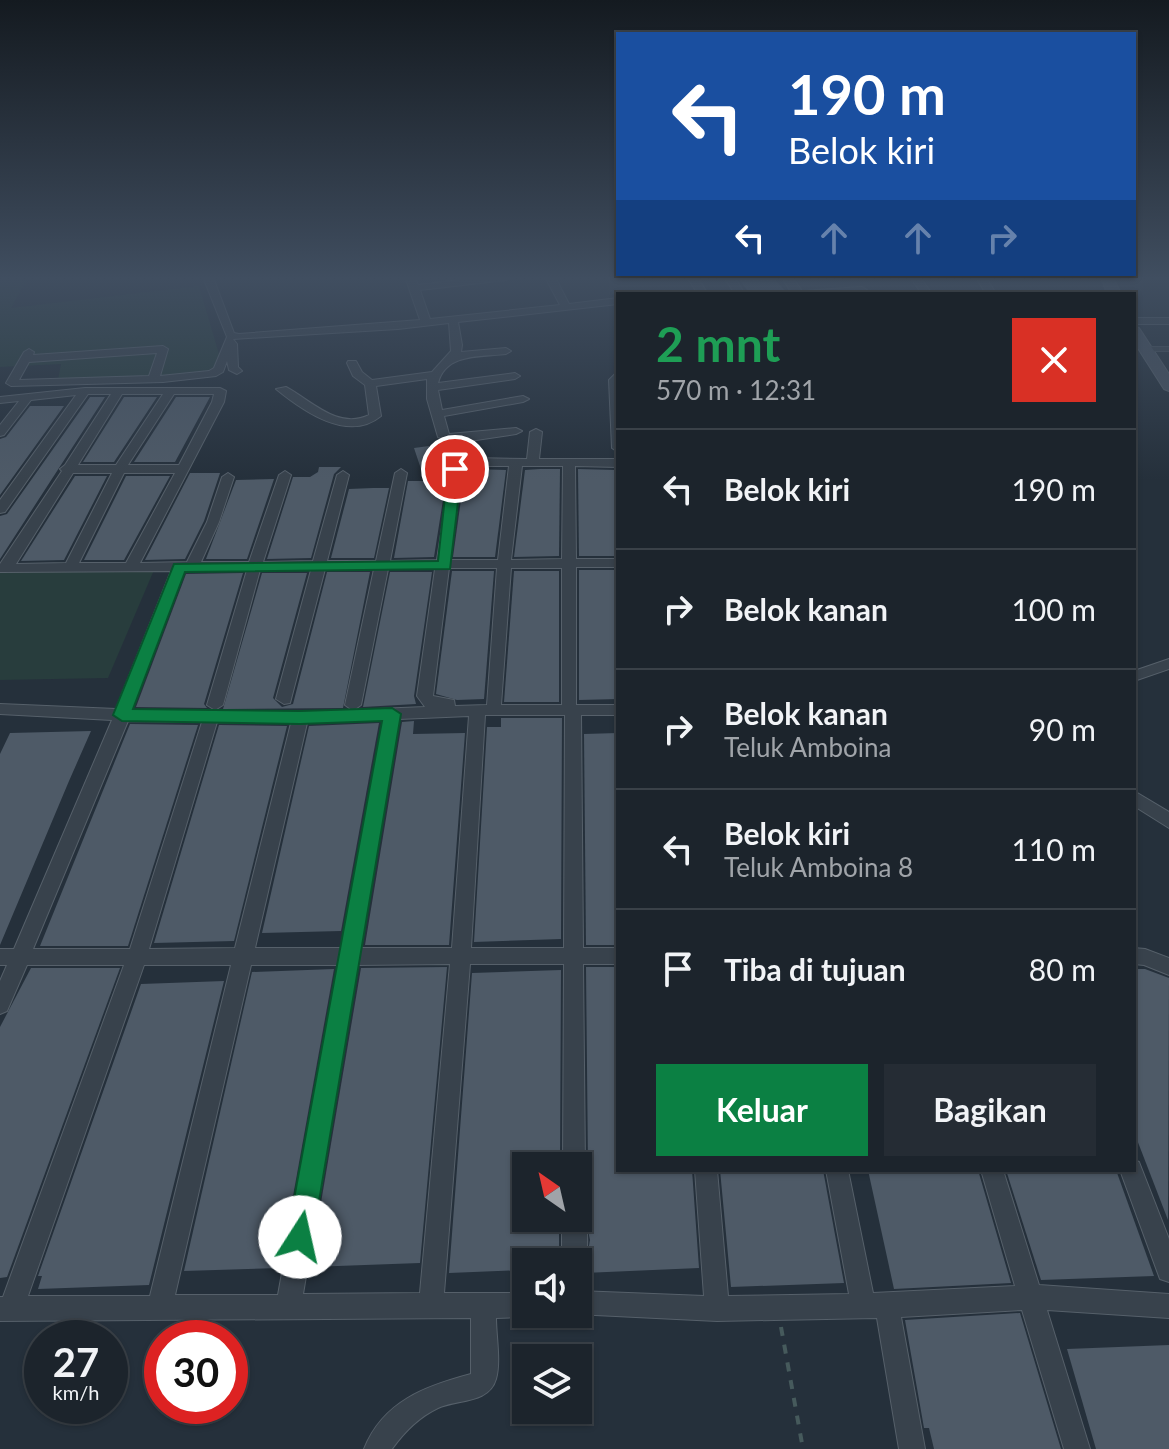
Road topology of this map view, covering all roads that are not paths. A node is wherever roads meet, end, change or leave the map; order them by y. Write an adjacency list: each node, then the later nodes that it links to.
1 (227, 345): 10 (street)
2 (233, 345): 11 (street)
3 (459, 345): 8 (street)
4 (1143, 345): 5 (main road)
5 (1146, 349): 6 (lane); 18 (main road)
6 (1169, 349)
7 (506, 351): 8 (street)
8 (457, 356): 15 (street)
9 (352, 363): 17 (street)
10 (219, 370): 13 (street); 21 (street)
11 (237, 371)
12 (515, 376): 15 (street)
13 (154, 377): 16 (street); 16 (street)
14 (616, 377): 25 (street)
15 (434, 381): 17 (street); 28 (street)
16 (6, 384)
17 (370, 384): 19 (street)
18 (1169, 386)
19 (282, 389)
20 (171, 390): 21 (street); 23 (street); 37 (street)
21 (217, 390): 38 (street)
22 (85, 391): 23 (street); 24 (street); 43 (street)
23 (119, 391): 36 (street)
24 (28, 397): 27 (street); 31 (street)
25 (616, 398)
26 (523, 399): 28 (street)
27 (0, 400)
28 (438, 414): 29 (street)
29 (516, 431)
30 (536, 432): 33 (street)
31 (0, 433)
32 (516, 462): 33 (street); 45 (street); 49 (street)
33 (532, 463): 34 (street)
34 (569, 463): 35 (street); 46 (street)
35 (616, 463)
36 (66, 469): 37 (street); 53 (street)
37 (120, 469): 38 (street); 54 (street)
38 (181, 469): 51 (street)
39 (401, 473): 50 (street)
40 (285, 475): 47 (street)
41 (343, 475): 48 (street)
42 (228, 477): 52 (street)
43 (0, 509)
44 (616, 563): 46 (street)
45 (504, 564): 46 (street); 49 (street); 60 (street)
46 (567, 564): 61 (street)
47 (255, 565): 48 (street); 52 (street); 64 (street)
48 (320, 565): 50 (street); 57 (street)
49 (445, 565): 50 (street); 60 (street)
50 (383, 566): 59 (street)
51 (131, 567): 52 (street); 54 (street)
52 (186, 567): 66 (street)
53 (3, 568): 54 (street)
54 (70, 568)
55 (1169, 664): 56 (street)
56 (1136, 675)
57 (284, 699)
58 (616, 702): 61 (street)
59 (353, 705)
60 (485, 707): 61 (street); 65 (street); 72 (street)
61 (571, 707): 63 (street); 77 (street)
62 (4, 709): 66 (street); 68 (street)
63 (616, 710)
64 (213, 711): 66 (street); 67 (street); 76 (street)
65 (392, 714): 67 (street); 71 (street)
66 (122, 715): 78 (street)
67 (300, 718): 79 (street)
68 (0, 725)
69 (1136, 798): 70 (street)
70 (1169, 821)
71 (351, 955): 72 (street); 79 (street); 95 (street)
72 (461, 955): 77 (street); 94 (street)
73 (616, 956): 77 (street)
74 (1136, 956): 80 (street)
75 (0, 957): 78 (street)
76 (137, 957): 78 (street); 79 (street); 97 (street)
77 (573, 957): 82 (street)
78 (21, 958): 81 (street)
79 (242, 959): 91 (street)
80 (1169, 967)
81 (0, 1005)
82 (574, 1152)
83 (706, 1172): 98 (street)
84 (838, 1172): 90 (street)
85 (993, 1172): 88 (street)
86 (1132, 1172): 87 (street)
87 (1169, 1270)
88 (1031, 1297): 90 (street); 93 (street); 101 (street)
89 (592, 1304): 98 (street)
90 (875, 1305): 98 (street); 100 (street)
91 (160, 1306): 95 (street); 97 (street)
92 (512, 1306): 96 (street)
93 (1169, 1306)
94 (431, 1307): 95 (street); 96 (street)
95 (288, 1308)
96 (483, 1308): 99 (street)
97 (6, 1309)
98 (717, 1309)
99 (377, 1449)
100 (912, 1449)
101 (1077, 1449)

